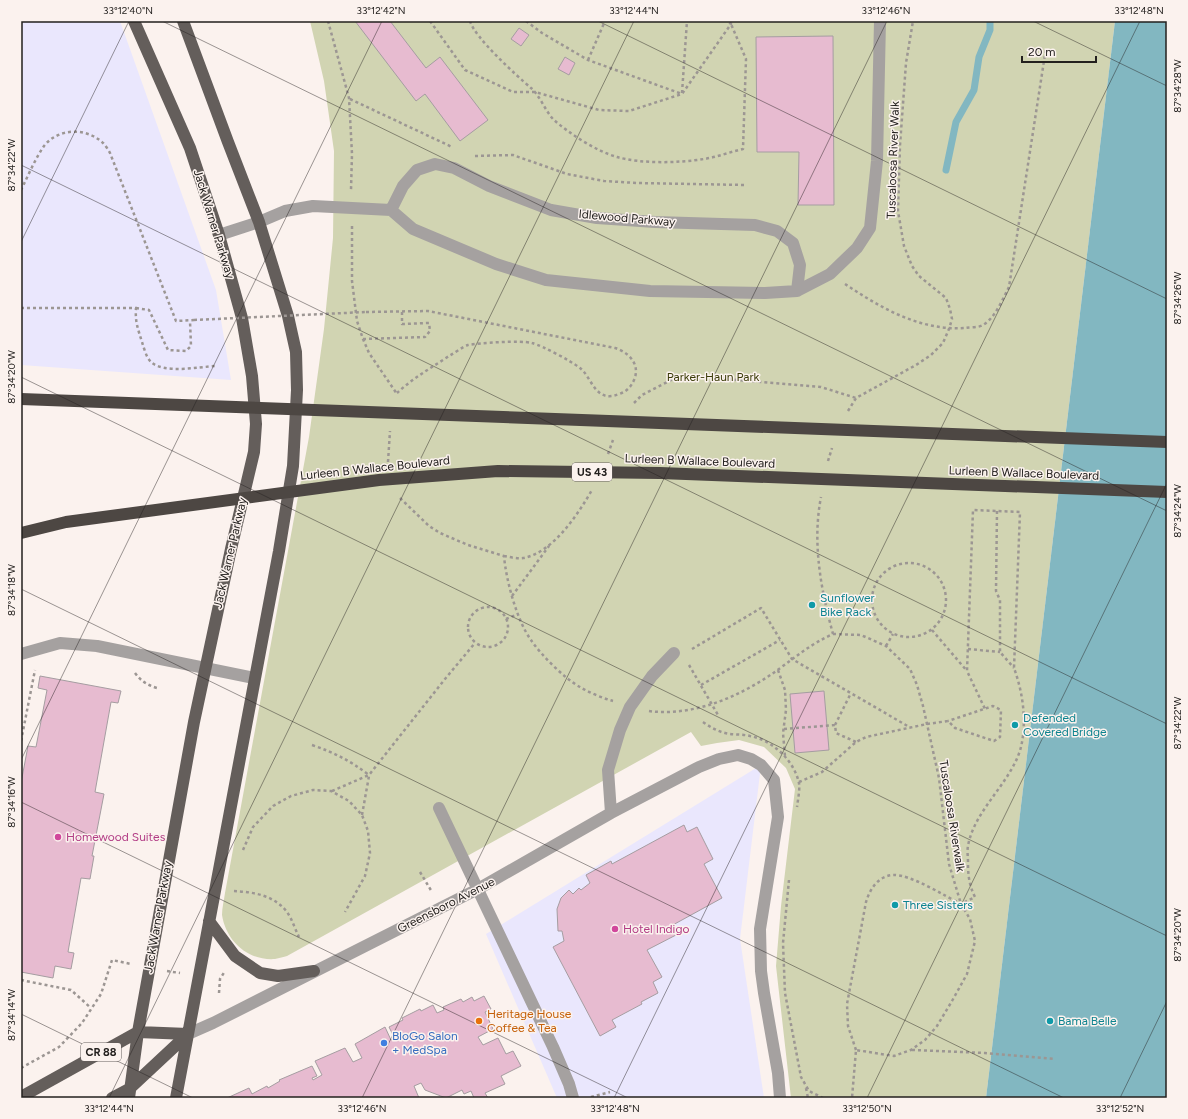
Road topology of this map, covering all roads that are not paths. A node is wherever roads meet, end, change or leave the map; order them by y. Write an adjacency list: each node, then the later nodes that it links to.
1 (134, 21): 6 (main road, Jack Warner Parkway / CR 88)
2 (183, 21): 5 (main road)
3 (880, 21): 7 (street)
4 (391, 210): 5 (street); 7 (street); 7 (street, Idlewood Parkway)
5 (259, 222): 6 (street); 15 (main road)
6 (219, 235): 14 (main road, Jack Warner Parkway / CR 88)
7 (797, 291)
8 (21, 399): 9 (highway, bridge)
9 (1167, 442)
10 (1167, 492): 11 (highway, Lurleen B Wallace Boulevard / US 43, bridge)
11 (21, 532)
12 (674, 653): 17 (street)
13 (21, 654): 14 (street)
14 (205, 668): 15 (street); 21 (main road, Jack Warner Parkway / CR 88)
15 (254, 678): 19 (main road)
16 (439, 808): 18 (street)
17 (611, 813): 18 (street, Greensboro Avenue); 28 (street, Greensboro Avenue)
18 (478, 889): 20 (street, Greensboro Avenue); 27 (street)
19 (209, 921): 20 (main road); 22 (main road)
20 (314, 971): 22 (street, Greensboro Avenue)
21 (138, 1032): 22 (main road, Greensboro Avenue); 23 (main road, Jack Warner Parkway / CR 88); 24 (main road, CR 88)
22 (188, 1034): 23 (main road, Greensboro Avenue); 26 (main road)
23 (129, 1093): 25 (main road, Greensboro Avenue)
24 (21, 1097)
25 (112, 1098)
26 (176, 1098)
27 (573, 1098)
28 (780, 1098)

